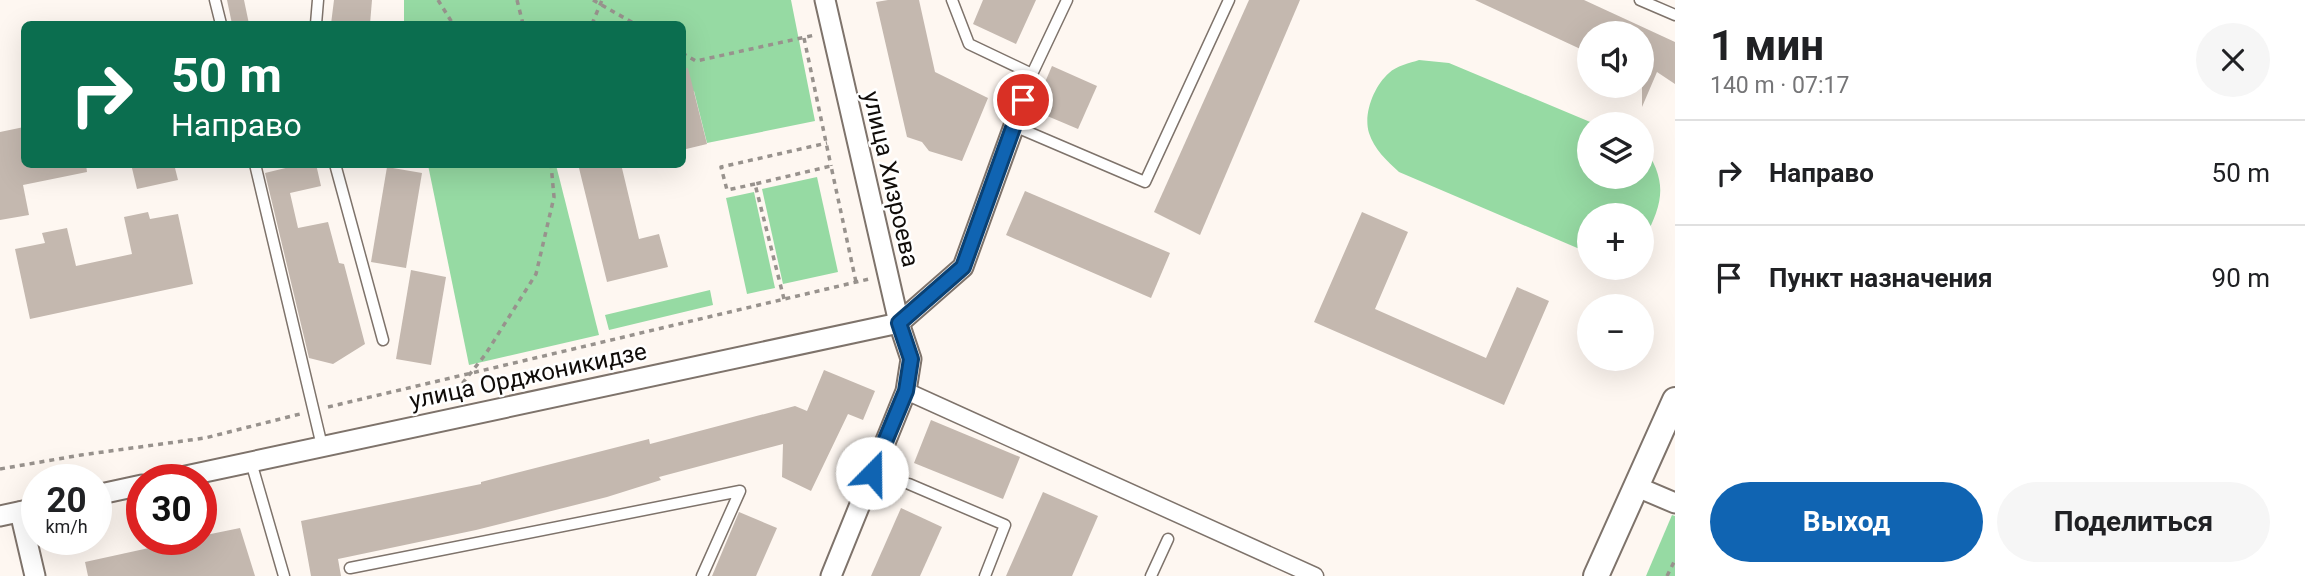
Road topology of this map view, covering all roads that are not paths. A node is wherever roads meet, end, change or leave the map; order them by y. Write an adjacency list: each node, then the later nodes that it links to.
1 (215, 0): 9 (lane)
2 (318, 0): 10 (lane)
3 (825, 0): 15 (street, улица Хизроева)
4 (952, 0): 11 (lane)
5 (1067, 0): 11 (lane)
6 (1229, 0): 12 (lane)
7 (1640, 0): 8 (lane)
8 (1675, 15)
9 (220, 21)
10 (316, 21)
11 (1032, 74): 12 (lane)
12 (1014, 126): 15 (street)
13 (256, 168): 19 (lane)
14 (336, 168): 16 (lane)
15 (899, 323): 17 (street, улица Хизроева); 19 (street, улица Орджоникидзе)
16 (383, 341)
17 (906, 391): 33 (street, улица Хизроева); 36 (street)
18 (1675, 400): 23 (street)
19 (322, 446): 20 (street, улица Орджоникидзе)
20 (251, 461): 21 (street, улица Орджоникидзе); 31 (lane)
21 (217, 469)
22 (909, 484): 34 (lane)
23 (1635, 486): 24 (street); 37 (street)
24 (1675, 503)
25 (21, 512): 26 (street)
26 (0, 516)
27 (1168, 539): 35 (lane)
28 (33, 555): 30 (street)
29 (350, 568): 32 (lane)
30 (36, 576)
31 (284, 576)
32 (702, 576)
33 (831, 576)
34 (985, 576)
35 (1151, 576)
36 (1315, 576)
37 (1596, 576)

